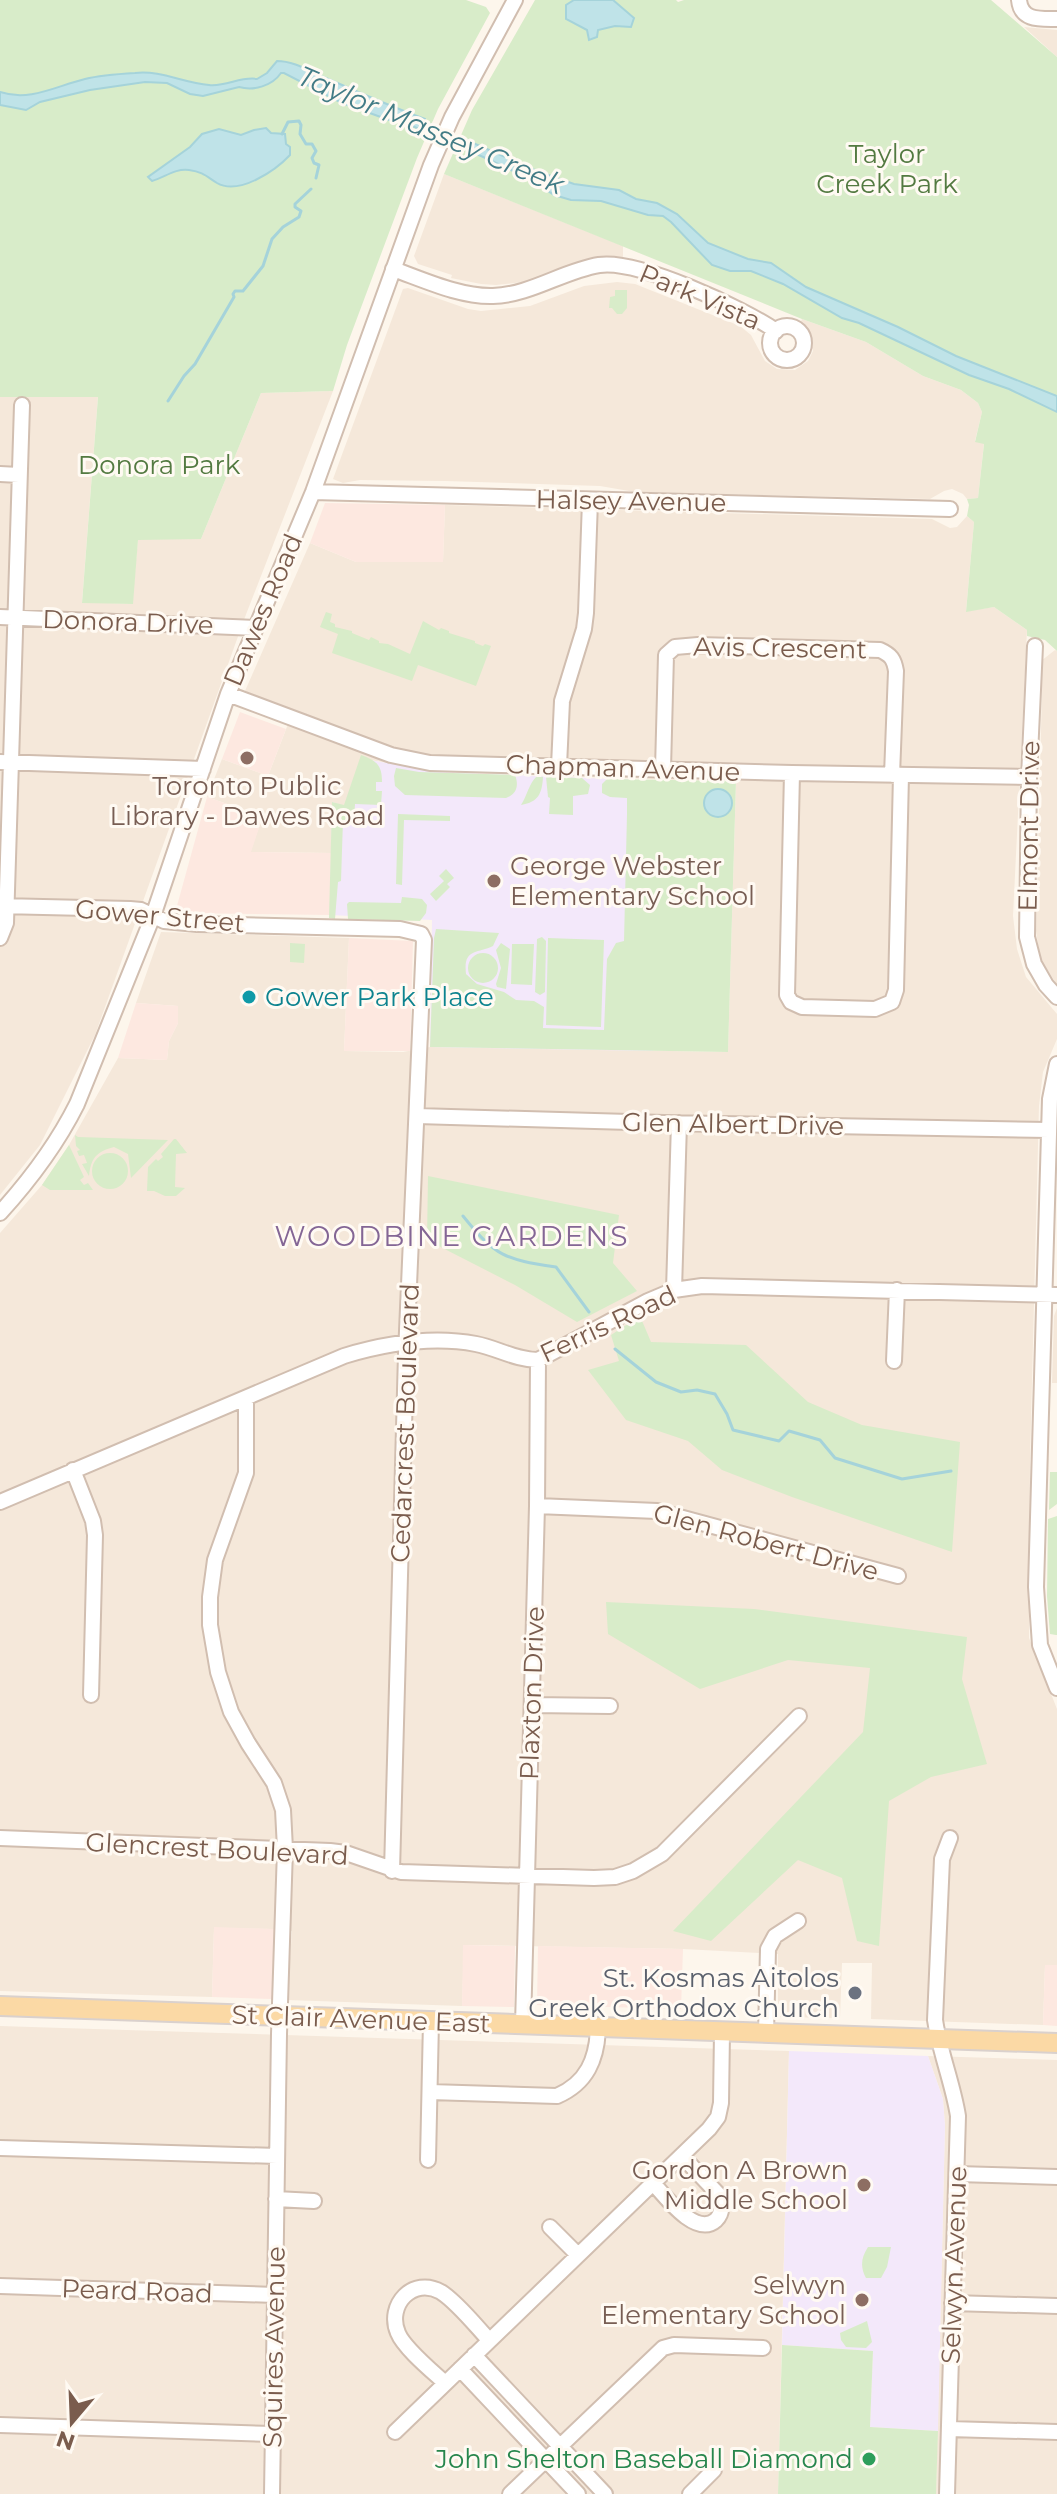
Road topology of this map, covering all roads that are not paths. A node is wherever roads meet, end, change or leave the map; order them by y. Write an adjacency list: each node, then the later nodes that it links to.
1 (515, 0): 4 (street, Dawes Road)
2 (1019, 4): 3 (street)
3 (1057, 19)
4 (393, 269): 5 (street, Park Vista); 9 (street, Dawes Road)
5 (776, 331)
6 (22, 405): 8 (street)
7 (0, 474): 8 (street)
8 (19, 475): 12 (street)
9 (313, 492): 10 (street, Halsey Avenue); 13 (street, Dawes Road)
10 (590, 501): 11 (street, Halsey Avenue); 17 (street)
11 (950, 509)
12 (8, 618): 13 (street, Donora Drive); 16 (street)
13 (256, 628): 15 (street, Dawes Road)
14 (1035, 646): 22 (street, Elmont Drive)
15 (228, 694): 17 (street, Chapman Avenue); 18 (street, Dawes Road)
16 (6, 762): 18 (street); 23 (street)
17 (559, 766): 19 (street, Chapman Avenue)
18 (203, 769): 24 (street, Dawes Road)
19 (663, 769): 20 (street, Chapman Avenue); 21 (street, Avis Crescent)
20 (792, 773): 21 (street, Chapman Avenue); 21 (street)
21 (896, 775): 22 (street, Chapman Avenue)
22 (1029, 777): 27 (street, Elmont Drive)
23 (3, 906): 24 (street, Gower Street); 26 (street)
24 (153, 916): 25 (street, Gower Street); 32 (street, Dawes Road)
25 (415, 932): 29 (street, Cedarcrest Boulevard)
26 (0, 938)
27 (1057, 997)
28 (1057, 1064): 31 (street)
29 (417, 1116): 30 (street, Glen Albert Drive); 36 (street, Cedarcrest Boulevard)
30 (679, 1123): 31 (street, Glen Albert Drive); 33 (street)
31 (1049, 1130): 35 (street)
32 (0, 1213)
33 (674, 1290): 34 (street, Ferris Road); 37 (street, Ferris Road)
34 (897, 1290): 35 (street, Ferris Road); 38 (street)
35 (1051, 1295): 44 (street)
36 (407, 1342): 37 (street, Ferris Road); 39 (street, Ferris Road); 52 (street, Cedarcrest Boulevard)
37 (538, 1360): 42 (street, Plaxton Drive)
38 (894, 1361)
39 (246, 1398): 40 (street, Ferris Road); 51 (street, Squires Avenue)
40 (73, 1470): 41 (street, Ferris Road); 45 (street)
41 (0, 1502)
42 (537, 1506): 43 (street, Glen Robert Drive); 46 (street, Plaxton Drive)
43 (898, 1576)
44 (1057, 1688)
45 (91, 1695)
46 (532, 1705): 47 (street); 53 (street, Plaxton Drive)
47 (610, 1706)
48 (799, 1716): 53 (street, Glencrest Boulevard)
49 (0, 1838): 51 (street, Glencrest Boulevard)
50 (950, 1838): 62 (street, Selwyn Avenue)
51 (285, 1849): 52 (street, Glencrest Boulevard); 56 (street, Squires Avenue)
52 (392, 1871): 53 (street, Glencrest Boulevard)
53 (526, 1877): 58 (street, Plaxton Drive)
54 (798, 1921): 61 (street)
55 (0, 2006): 56 (main road, St Clair Avenue East)
56 (279, 2016): 57 (main road, St Clair Avenue East); 66 (street, Squires Avenue)
57 (431, 2021): 58 (main road, St Clair Avenue East); 64 (street)
58 (523, 2025): 59 (main road, St Clair Avenue East)
59 (598, 2028): 60 (main road, St Clair Avenue East); 64 (street)
60 (722, 2032): 61 (main road, St Clair Avenue East); 67 (street)
61 (766, 2033): 62 (main road, St Clair Avenue East)
62 (938, 2039): 63 (main road, St Clair Avenue East); 69 (street, Selwyn Avenue)
63 (1057, 2043)
64 (430, 2092): 68 (street)
65 (0, 2148): 66 (street)
66 (277, 2156): 72 (street, Squires Avenue)
67 (682, 2156): 71 (street); 71 (street)
68 (428, 2160)
69 (957, 2174): 70 (street); 78 (street, Selwyn Avenue)
70 (1057, 2177)
71 (653, 2183): 75 (street)
72 (276, 2199): 73 (street); 77 (street, Squires Avenue)
73 (314, 2201)
74 (550, 2227): 75 (street)
75 (577, 2254): 80 (street)
76 (0, 2286): 77 (street, Peard Road)
77 (275, 2295): 89 (street, Squires Avenue)
78 (952, 2303): 79 (street); 86 (street, Selwyn Avenue)
79 (1057, 2306)
80 (489, 2340): 82 (street); 84 (street)
81 (763, 2348): 90 (street)
82 (474, 2355): 83 (street); 90 (street)
83 (460, 2369): 84 (street); 91 (street)
84 (444, 2382): 87 (street)
85 (0, 2425): 89 (street)
86 (949, 2429): 88 (street); 98 (street, Selwyn Avenue)
87 (395, 2432)
88 (1057, 2432)
89 (272, 2434): 93 (street, Squires Avenue)
90 (560, 2446): 91 (street); 96 (street)
91 (546, 2459): 94 (street); 95 (street)
92 (714, 2470): 97 (street)
93 (272, 2494)
94 (510, 2494)
95 (578, 2494)
96 (605, 2494)
97 (690, 2494)
98 (947, 2494)

